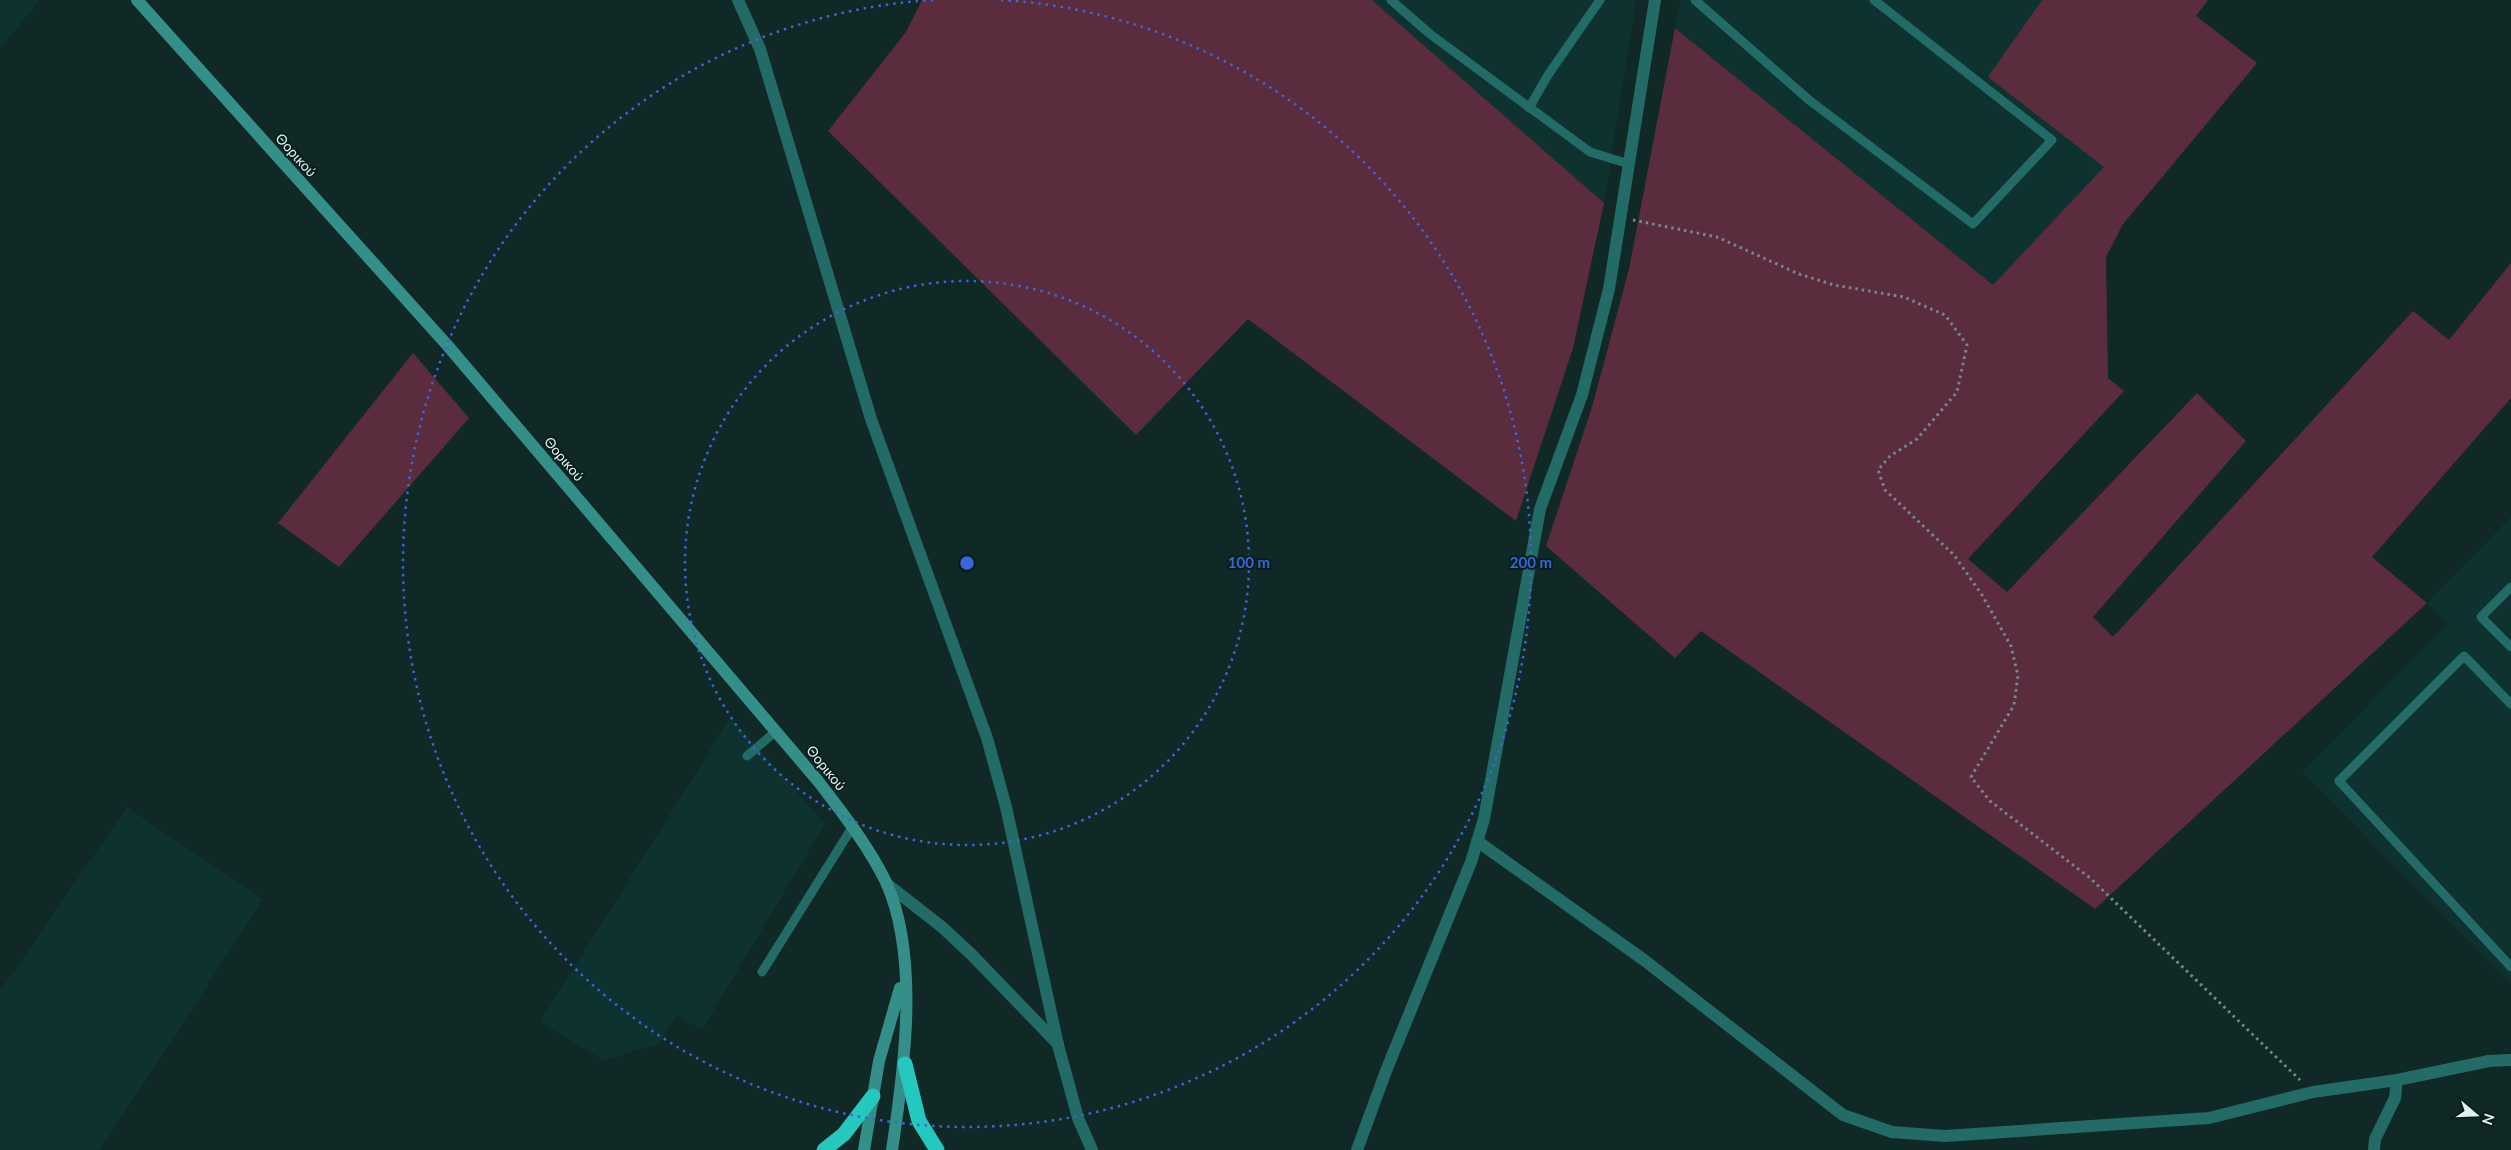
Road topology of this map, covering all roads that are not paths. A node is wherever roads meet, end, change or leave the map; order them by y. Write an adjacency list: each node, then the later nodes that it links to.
1 (137, 0): 13 (main road, Θορικού)
2 (738, 0): 21 (street)
3 (1391, 0): 8 (lane)
4 (1600, 0): 8 (lane)
5 (1656, 0): 9 (street)
6 (1695, 0): 7 (lane)
7 (1874, 0)
8 (1529, 108): 9 (lane)
9 (1629, 164): 16 (street)
10 (2511, 587): 11 (lane)
11 (2511, 647)
12 (2511, 704): 18 (lane)
13 (776, 731): 14 (lane); 15 (main road, Θορικού)
14 (747, 756)
15 (853, 826): 17 (main road, Θορικού); 19 (lane)
16 (1478, 841): 24 (street); 31 (street)
17 (886, 884): 20 (main road, Θορικού); 21 (street)
18 (2511, 967)
19 (762, 972)
20 (905, 974): 23 (main road, Θορικού); 25 (main road, Θορικού)
21 (1058, 1045): 30 (street)
22 (2511, 1060): 24 (street)
23 (904, 1064): 28 (main road, Θορικού); 29 (highway)
24 (2397, 1080): 32 (street)
25 (873, 1096): 26 (highway); 27 (main road, Θορικού)
26 (824, 1150)
27 (864, 1150)
28 (892, 1150)
29 (937, 1150)
30 (1092, 1150)
31 (1357, 1150)
32 (2374, 1150)

